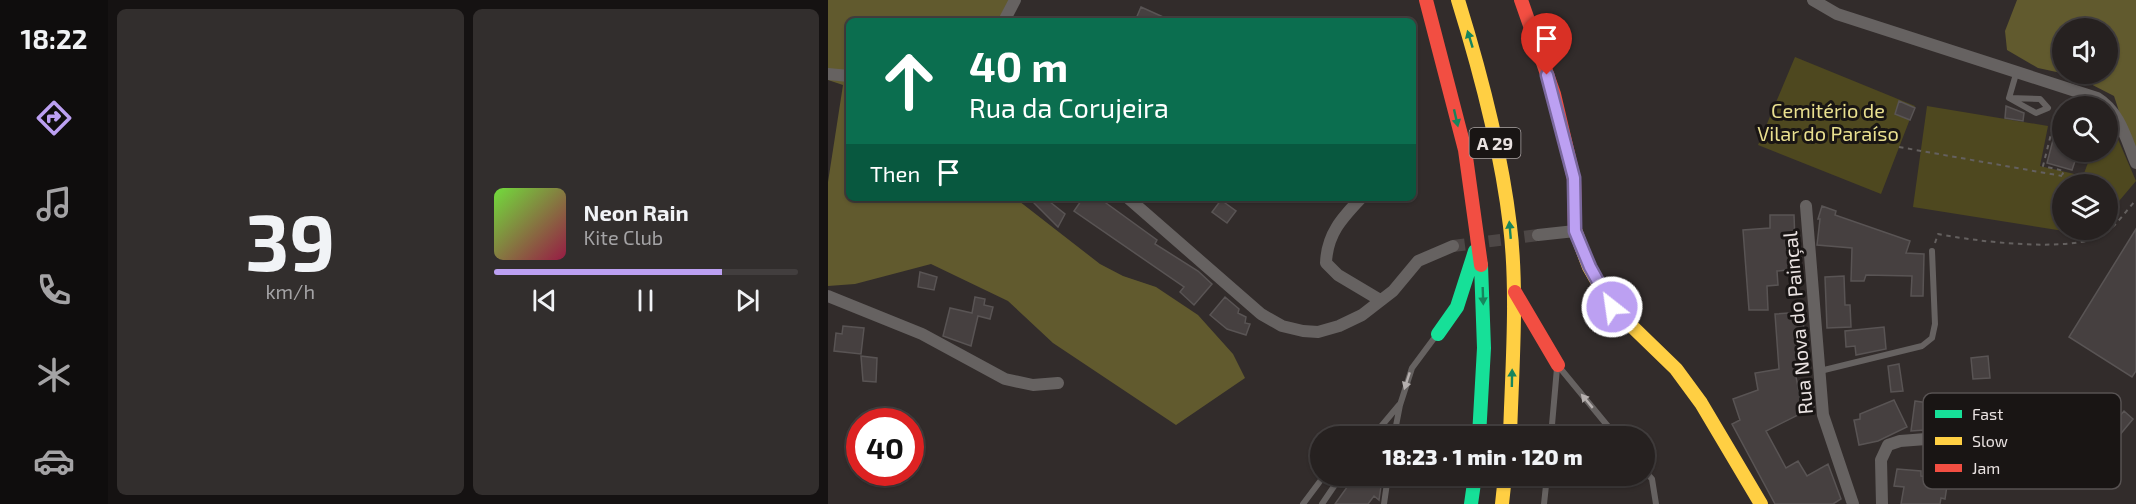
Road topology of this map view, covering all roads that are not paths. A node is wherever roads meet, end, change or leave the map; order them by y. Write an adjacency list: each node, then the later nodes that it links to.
1 (1015, 0): 6 (street)
2 (1426, 0): 17 (main road, A 29, one-way to 17)
3 (1458, 0): 20 (main road, A 29, one-way to 3)
4 (1521, 0): 15 (main road)
5 (1813, 0): 8 (street)
6 (1006, 18)
7 (828, 74): 9 (street)
8 (2016, 74): 10 (lane); 11 (street)
9 (846, 76)
10 (2009, 98): 10 (lane)
11 (2136, 163)
12 (1131, 201): 22 (street)
13 (1358, 201): 22 (street)
14 (1806, 206): 25 (street, Rua Nova do Painçal)
15 (1575, 231): 16 (street); 49 (main road)
16 (1538, 235)
17 (1479, 238): 23 (main road); 30 (main road, A 29, one-way to 30)
18 (1453, 246): 22 (street)
19 (1932, 251): 25 (lane)
20 (1513, 288): 24 (main road); 31 (main road, A 29, one-way to 20)
21 (828, 297): 26 (street)
22 (1380, 300)
23 (1438, 334): 27 (lane, one-way to 27)
24 (1558, 365): 32 (lane); 33 (lane, one-way to 24)
25 (1820, 371): 50 (street, Rua Nova do Painçal)
26 (1058, 383)
27 (1400, 405): 28 (lane); 29 (lane)
28 (1382, 426)
29 (1397, 426)
30 (1479, 426)
31 (1510, 426)
32 (1552, 426)
33 (1608, 426)
34 (1923, 439): 51 (street)
35 (1316, 486): 42 (lane)
36 (1334, 486): 43 (lane)
37 (1387, 486): 44 (lane)
38 (1474, 486): 45 (main road)
39 (1504, 486): 46 (main road)
40 (1546, 486): 47 (lane)
41 (1653, 486): 48 (lane)
42 (1303, 504)
43 (1322, 504)
44 (1384, 504)
45 (1471, 504)
46 (1502, 504)
47 (1544, 504)
48 (1656, 504)
49 (1761, 504)
50 (1853, 504)
51 (1882, 504)

